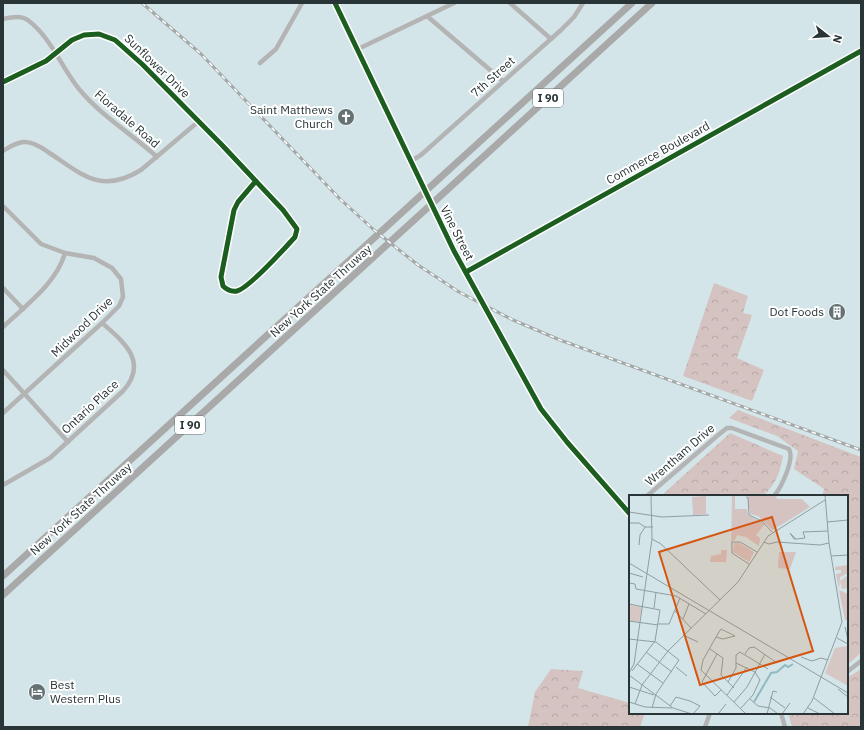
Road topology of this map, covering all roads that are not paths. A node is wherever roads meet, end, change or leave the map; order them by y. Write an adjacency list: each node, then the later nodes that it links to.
1 (302, 3): 14 (street)
2 (335, 3): 11 (street, Vine Street)
3 (454, 3): 8 (street)
4 (510, 3): 10 (street)
5 (582, 3): 10 (street, 7th Street)
6 (632, 3): 37 (highway, New York State Thruway / I 90)
7 (652, 3): 38 (highway, New York State Thruway / I 90)
8 (427, 16): 11 (street); 15 (street)
9 (3, 19): 13 (street, Floradale Road)
10 (551, 39): 15 (street, 7th Street)
11 (358, 49): 20 (street, Vine Street)
12 (861, 50): 24 (street, Commerce Boulevard)
13 (55, 54): 16 (street, Sunflower Drive); 17 (street, Sunflower Drive); 19 (street, Floradale Road)
14 (260, 63)
15 (503, 81): 20 (street, 7th Street)
16 (3, 82)
17 (199, 121): 19 (street); 21 (street, Sunflower Drive)
18 (3, 151): 19 (street)
19 (157, 157)
20 (411, 161): 24 (street, Vine Street)
21 (256, 181): 21 (street, Sunflower Drive)
22 (3, 206): 23 (street, Midwood Drive)
23 (65, 253): 26 (street); 27 (street, Midwood Drive)
24 (466, 272): 36 (street, Vine Street)
25 (3, 288): 26 (street)
26 (23, 308): 28 (street)
27 (102, 323): 30 (street, Midwood Drive); 32 (street, Ontario Place)
28 (3, 327)
29 (3, 370): 30 (street)
30 (25, 394): 31 (street, Midwood Drive); 32 (street)
31 (3, 413)
32 (68, 442): 33 (street, Ontario Place)
33 (3, 485)
34 (648, 495): 35 (street, Wrentham Drive)
35 (775, 495)
36 (629, 511)
37 (3, 576)
38 (3, 595)
39 (861, 661): 40 (street)
40 (848, 671)
41 (710, 714): 43 (street)
42 (781, 714): 44 (street)
43 (705, 727)
44 (785, 727)

